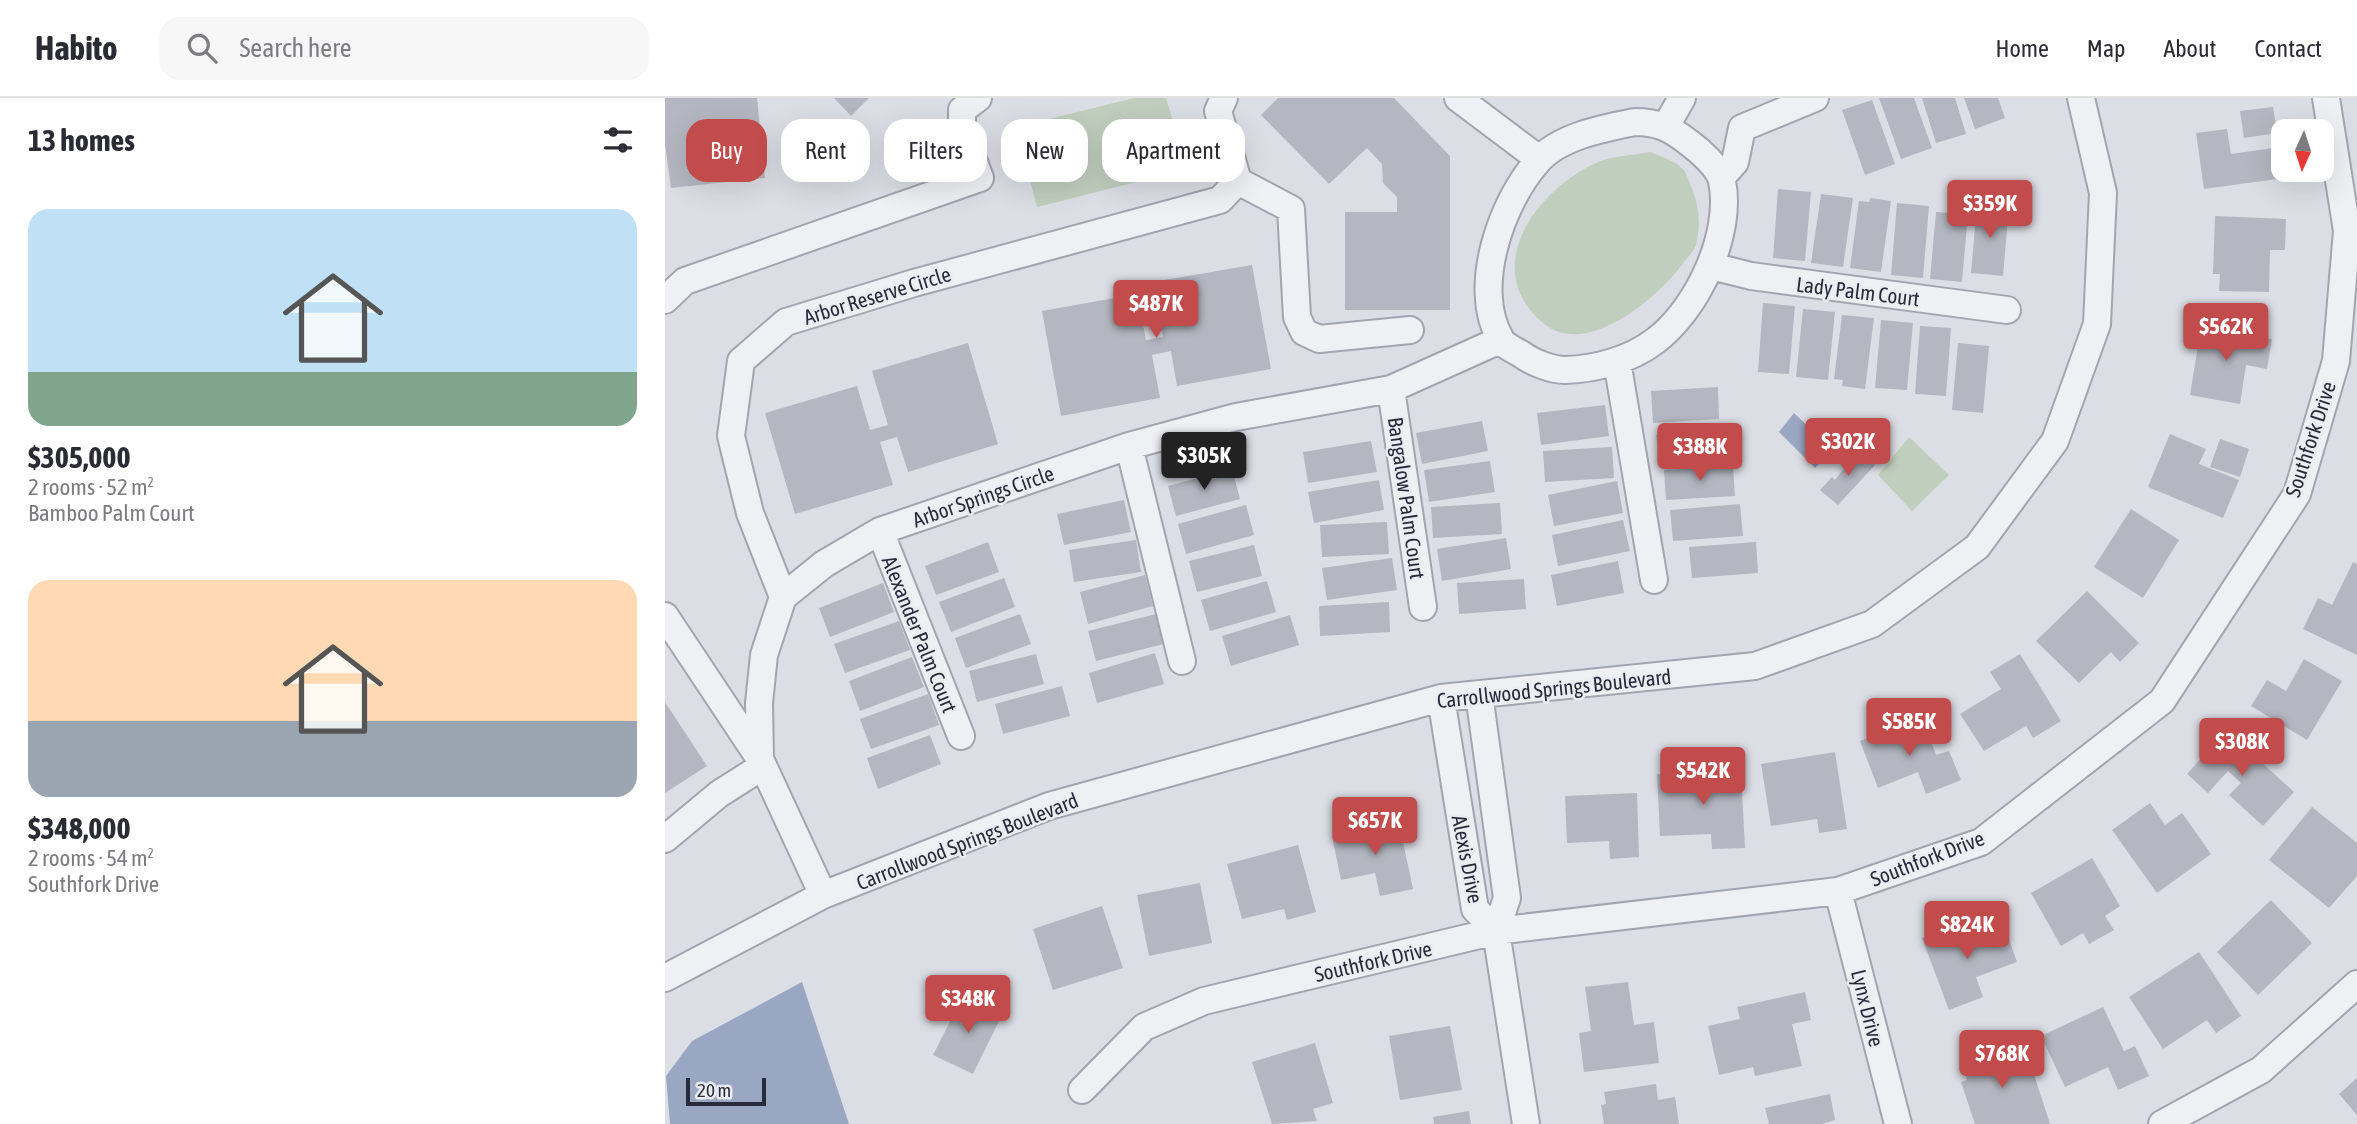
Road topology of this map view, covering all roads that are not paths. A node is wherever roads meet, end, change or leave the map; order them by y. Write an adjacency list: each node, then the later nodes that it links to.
1 (978, 98): 13 (street)
2 (1224, 98): 11 (street)
3 (1458, 98): 9 (street)
4 (1682, 98): 8 (street)
5 (1815, 98): 10 (street)
6 (2081, 98): 26 (street, Carrollwood Springs Boulevard)
7 (2326, 98): 31 (street, Southfork Drive)
8 (1667, 126): 9 (street); 10 (street)
9 (1539, 159): 16 (street)
10 (1721, 178): 12 (street)
11 (1229, 190): 15 (street); 22 (street, Arbor Reserve Circle)
12 (1711, 266): 14 (street, Lady Palm Court); 17 (street)
13 (665, 300)
14 (2007, 310)
15 (1410, 330)
16 (1500, 340): 17 (street); 18 (street, Arbor Springs Circle)
17 (1617, 361): 21 (street)
18 (1391, 389): 19 (street, Arbor Springs Circle); 23 (street, Bangalow Palm Court)
19 (1129, 446): 20 (street, Arbor Springs Circle); 25 (street)
20 (880, 531): 22 (street, Arbor Springs Circle); 28 (street, Alexander Palm Court)
21 (1654, 580)
22 (783, 597): 29 (street)
23 (1423, 607)
24 (665, 616): 29 (street)
25 (1182, 661)
26 (1479, 694): 27 (street, Carrollwood Springs Boulevard); 33 (street, Alexis Drive)
27 (1441, 698): 32 (street, Carrollwood Springs Boulevard); 33 (street, Alexis Drive)
28 (961, 736)
29 (761, 762): 30 (street); 32 (street)
30 (665, 839)
31 (1838, 891): 33 (street, Southfork Drive); 38 (street, Lynx Drive)
32 (823, 895): 34 (street, Carrollwood Springs Boulevard)
33 (1496, 931): 36 (street, Southfork Drive); 37 (street, Alexis Drive)
34 (665, 978)
35 (2357, 984): 39 (street)
36 (1082, 1090)
37 (1526, 1124)
38 (1898, 1124)
39 (2162, 1124)

